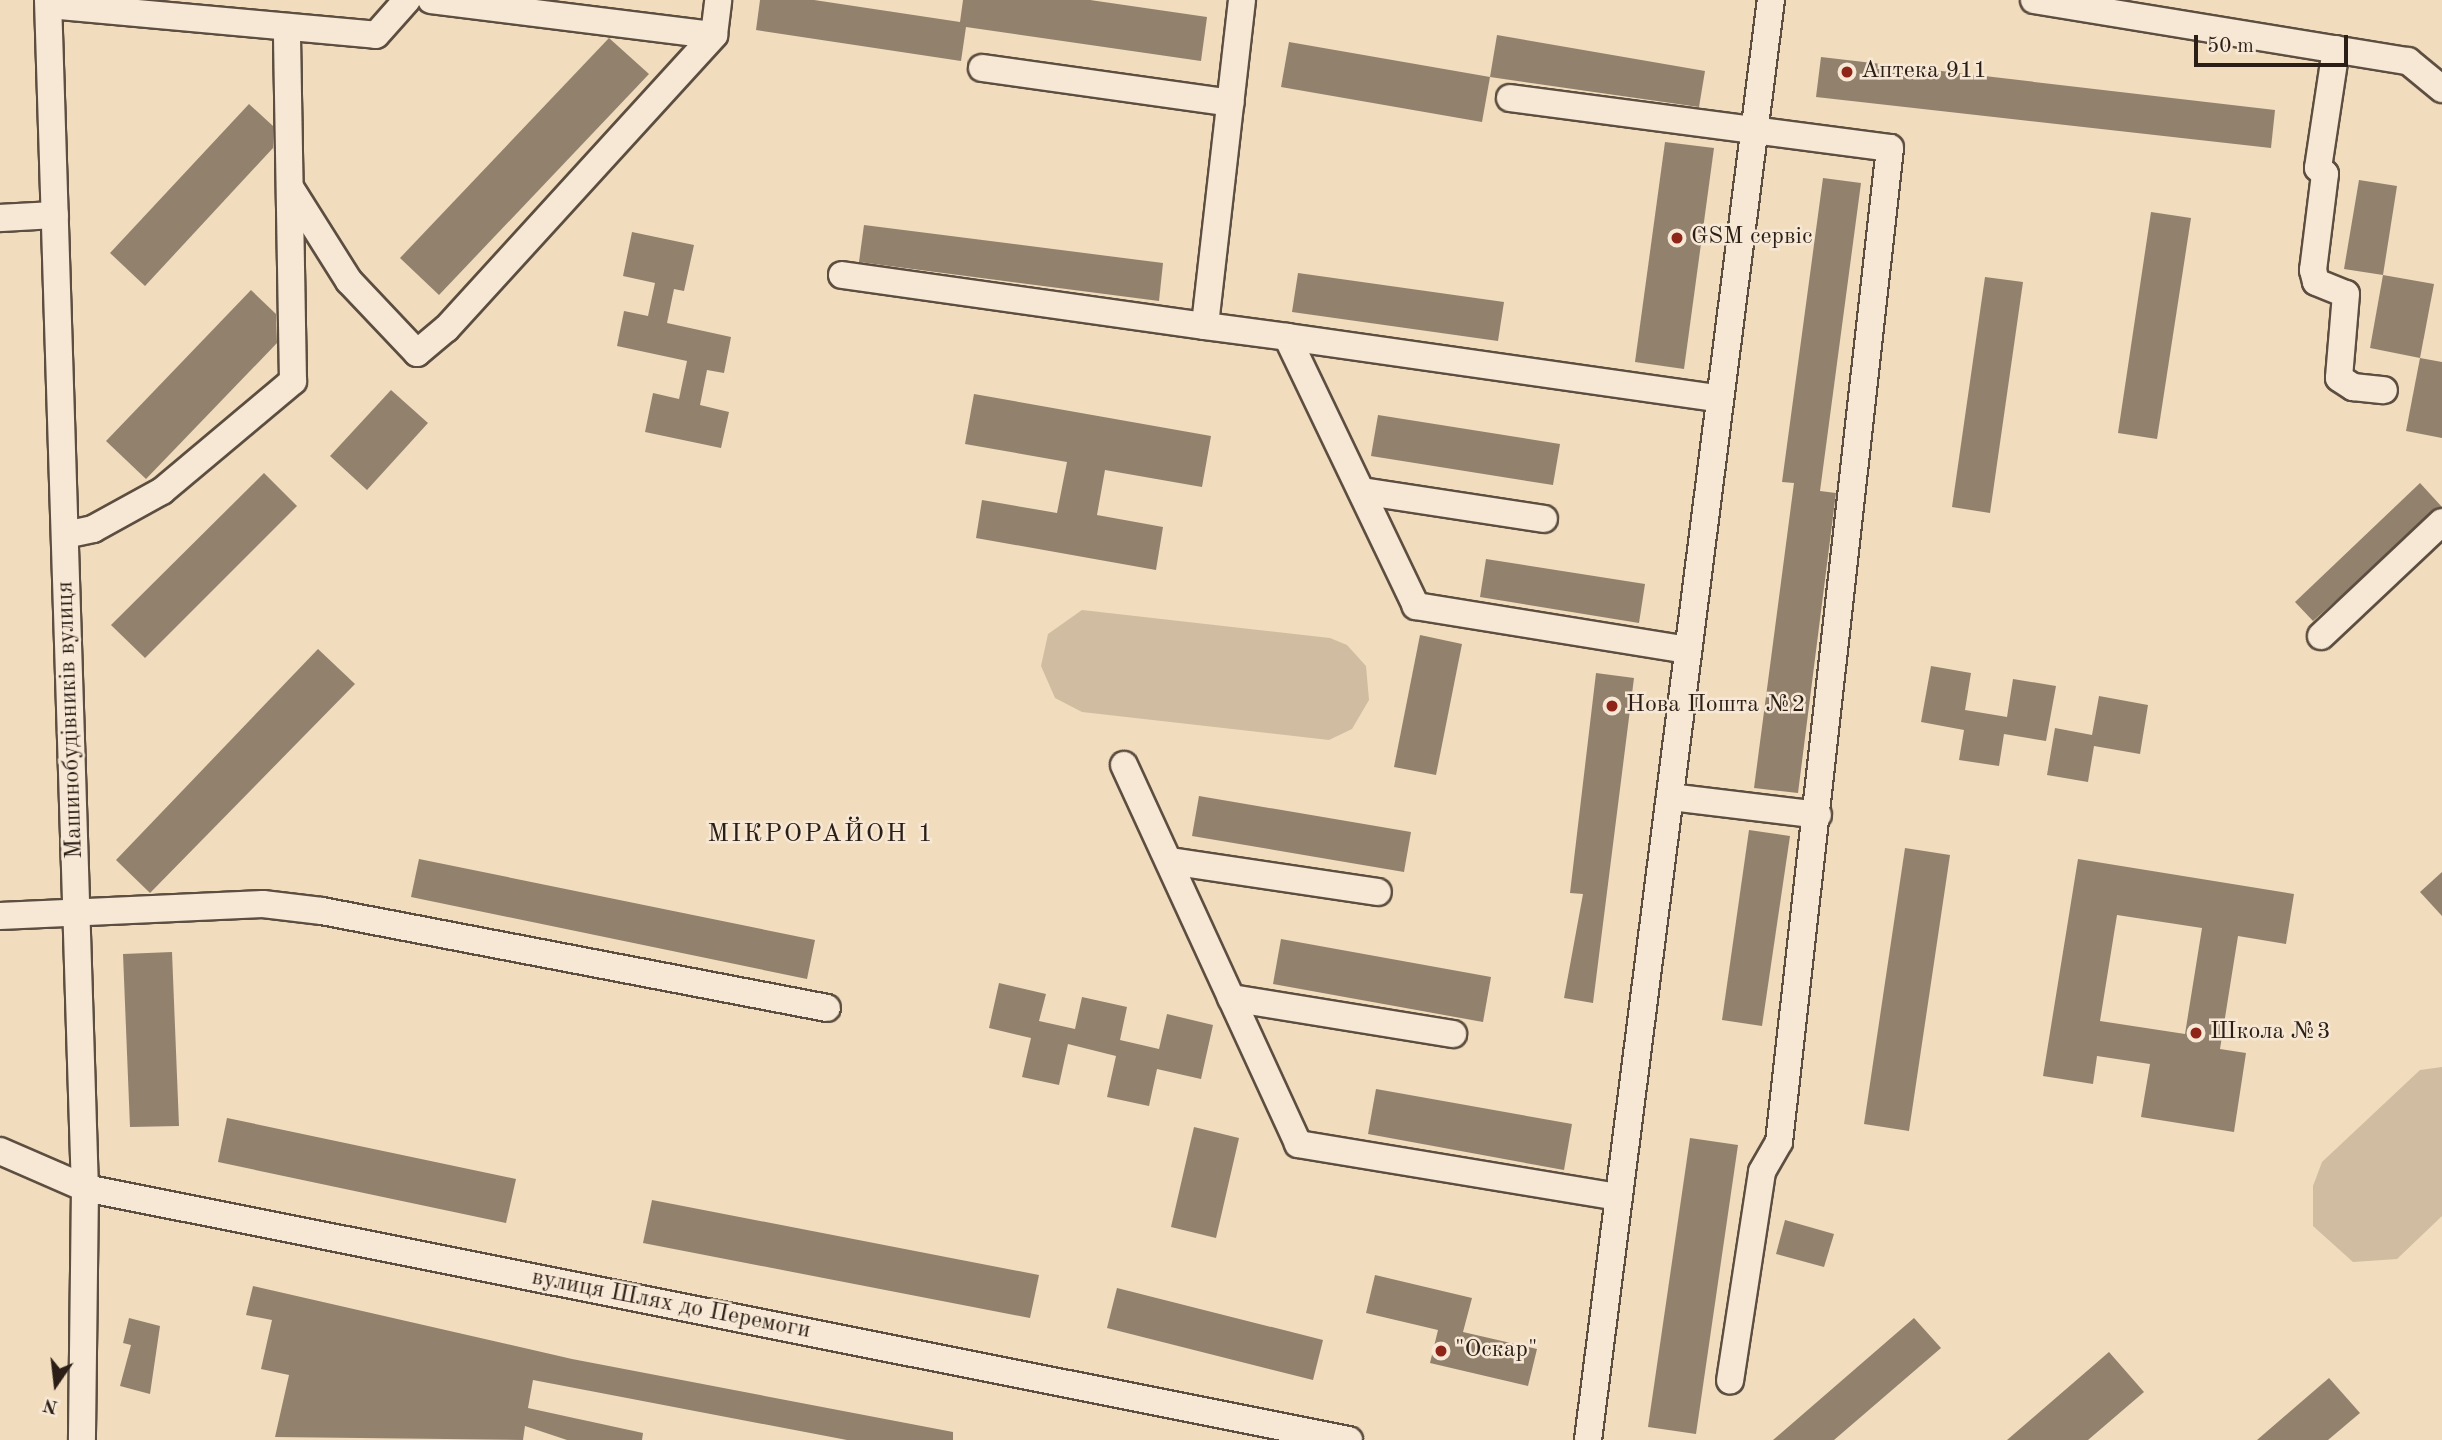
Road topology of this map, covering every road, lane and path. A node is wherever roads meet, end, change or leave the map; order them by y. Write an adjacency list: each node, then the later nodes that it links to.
1 (407, 0): 8 (street)
2 (432, 0): 9 (street)
3 (718, 0): 9 (street)
4 (1242, 0): 14 (street)
5 (1771, 0): 15 (street)
6 (2034, 0): 10 (street)
7 (49, 2): 8 (street); 17 (street, Машинобудівників вулиця)
8 (287, 27): 16 (street)
9 (714, 35): 16 (street)
10 (2336, 49): 12 (street); 22 (street)
11 (982, 68): 14 (street)
12 (2442, 89)
13 (1510, 98): 15 (street)
14 (1231, 103): 20 (street)
15 (1754, 132): 23 (street); 32 (street)
16 (291, 189): 27 (street)
17 (55, 215): 18 (street); 27 (street, Машинобудівників вулиця)
18 (0, 218)
19 (842, 275): 20 (street)
20 (1205, 326): 21 (street)
21 (1287, 337): 23 (street); 24 (street)
22 (2384, 390)
23 (1718, 398): 29 (street)
24 (1362, 491): 25 (street); 29 (street)
25 (1544, 519)
26 (2442, 522): 28 (street)
27 (65, 535): 35 (street, Машинобудівників вулиця)
28 (2321, 636)
29 (1688, 650): 31 (street)
30 (1124, 765): 33 (street)
31 (1670, 797): 32 (street); 42 (street)
32 (1818, 815): 43 (street)
33 (1170, 861): 34 (street); 37 (street)
34 (1378, 892)
35 (77, 912): 36 (street); 38 (street); 41 (street, Машинобудівників вулиця)
36 (0, 916)
37 (1231, 998): 39 (street); 42 (street)
38 (827, 1009)
39 (1453, 1034)
40 (0, 1151): 41 (street, вулиця Шлях до Перемоги)
41 (85, 1188): 44 (street, Машинобудівників вулиця); 45 (street, вулиця Шлях до Перемоги)
42 (1619, 1197): 46 (street)
43 (1730, 1381)
44 (82, 1440)
45 (1349, 1440)
46 (1588, 1440)

